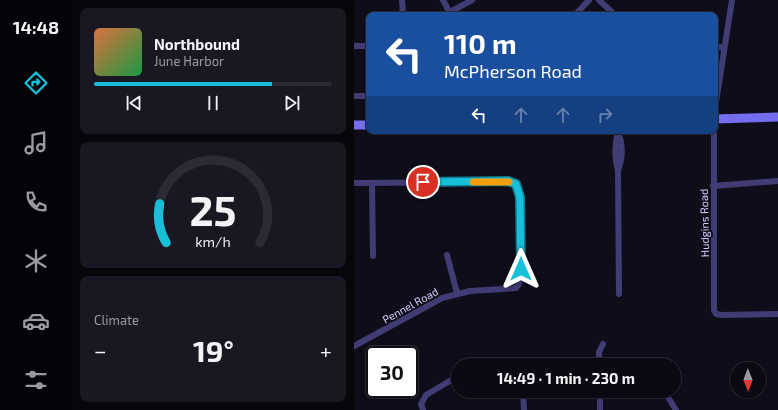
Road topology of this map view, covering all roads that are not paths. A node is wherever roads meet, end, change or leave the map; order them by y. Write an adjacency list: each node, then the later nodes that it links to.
1 (402, 0): 7 (street)
2 (443, 0): 8 (street)
3 (472, 0): 9 (street)
4 (589, 0): 10 (street)
5 (599, 0): 11 (street)
6 (732, 0): 15 (street)
7 (403, 12)
8 (449, 12)
9 (453, 12)
10 (578, 12)
11 (612, 12)
12 (354, 46): 13 (street)
13 (366, 46)
14 (718, 47): 15 (street)
15 (724, 48): 16 (street)
16 (718, 89)
17 (354, 96): 18 (street)
18 (366, 96)
19 (778, 117): 20 (main road)
20 (718, 119)
21 (354, 125): 22 (main road)
22 (366, 125)
23 (617, 134): 32 (street)
24 (714, 134): 28 (street, Hudgins Road)
25 (778, 181): 28 (street)
26 (354, 183): 27 (street)
27 (372, 183): 30 (street); 31 (street, Pennel Road)
28 (713, 186): 33 (street, Hudgins Road)
29 (447, 255): 31 (street)
30 (373, 256)
31 (457, 293): 35 (street, Pennel Road)
32 (619, 294)
33 (778, 314)
34 (603, 344): 36 (street)
35 (354, 346)
36 (599, 358)
37 (451, 380): 41 (street)
38 (524, 398): 42 (street)
39 (600, 398): 43 (street)
40 (668, 398): 44 (street)
41 (423, 410)
42 (524, 410)
43 (600, 410)
44 (676, 410)

